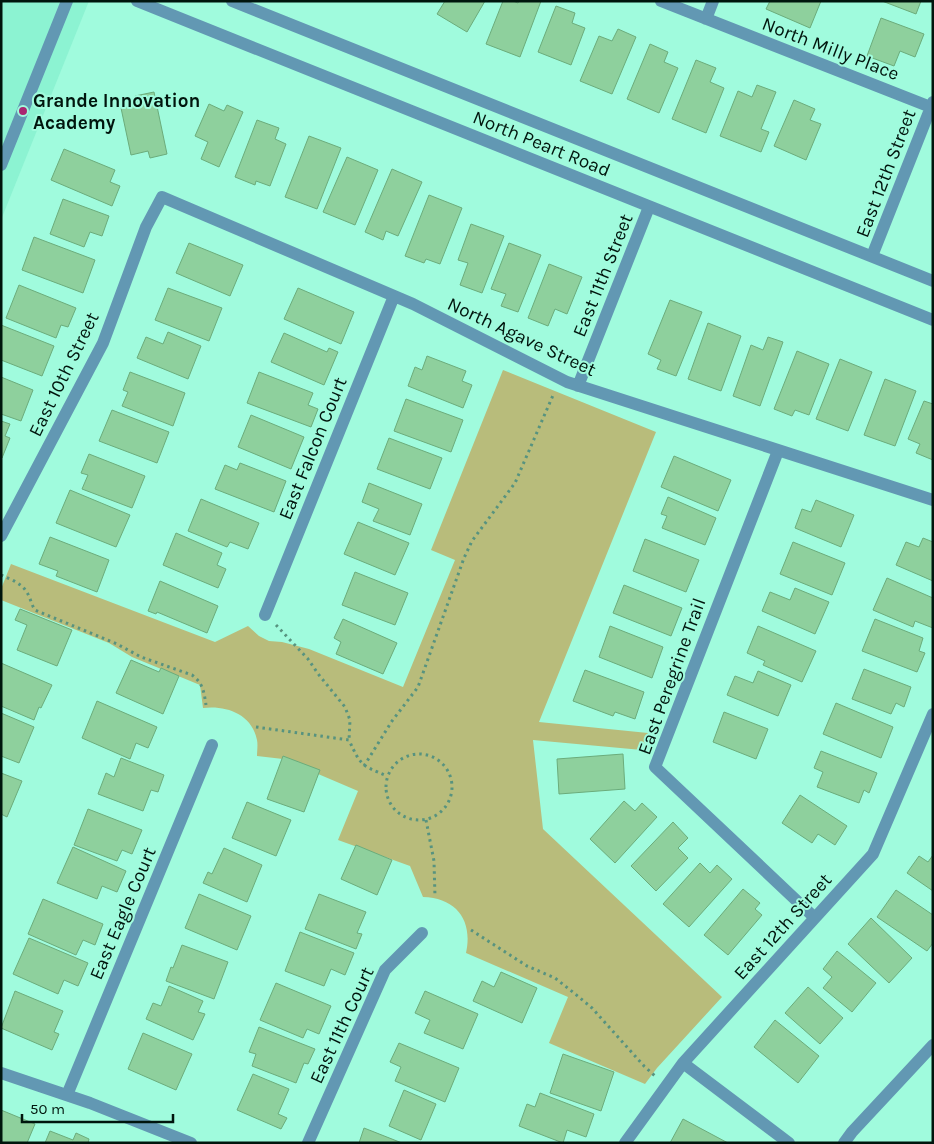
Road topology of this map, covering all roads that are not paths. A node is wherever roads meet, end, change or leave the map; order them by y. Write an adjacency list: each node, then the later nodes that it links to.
1 (67, 1): 8 (street)
2 (137, 1): 10 (street, North Peart Road)
3 (232, 1): 11 (street, North Peart Road)
4 (661, 1): 6 (street, North Milly Place)
5 (712, 1): 6 (street)
6 (706, 19): 7 (street, North Milly Place)
7 (932, 106): 11 (street, East 12th Street)
8 (1, 165)
9 (162, 197): 13 (street, North Agave Street); 18 (street, East 10th Street)
10 (649, 207): 14 (street, North Peart Road); 15 (street, East 11th Street)
11 (872, 256): 12 (street, North Peart Road)
12 (933, 281)
13 (394, 296): 15 (street, North Agave Street); 19 (street, East Falcon Court)
14 (933, 320)
15 (578, 386): 16 (street, North Agave Street)
16 (778, 450): 17 (street, North Agave Street); 22 (street, East Peregrine Trail)
17 (933, 500)
18 (1, 536)
19 (265, 615)
20 (933, 714): 22 (street, East 12th Street)
21 (212, 745): 27 (street, East Eagle Court)
22 (815, 918): 25 (street, East 12th Street)
23 (422, 933): 29 (street, East 11th Court)
24 (933, 1044): 32 (street)
25 (683, 1063): 30 (street, East 12th Street); 31 (street)
26 (1, 1073): 27 (street)
27 (67, 1095): 28 (street)
28 (191, 1143)
29 (308, 1143)
30 (625, 1143)
31 (789, 1143)
32 (844, 1143)

